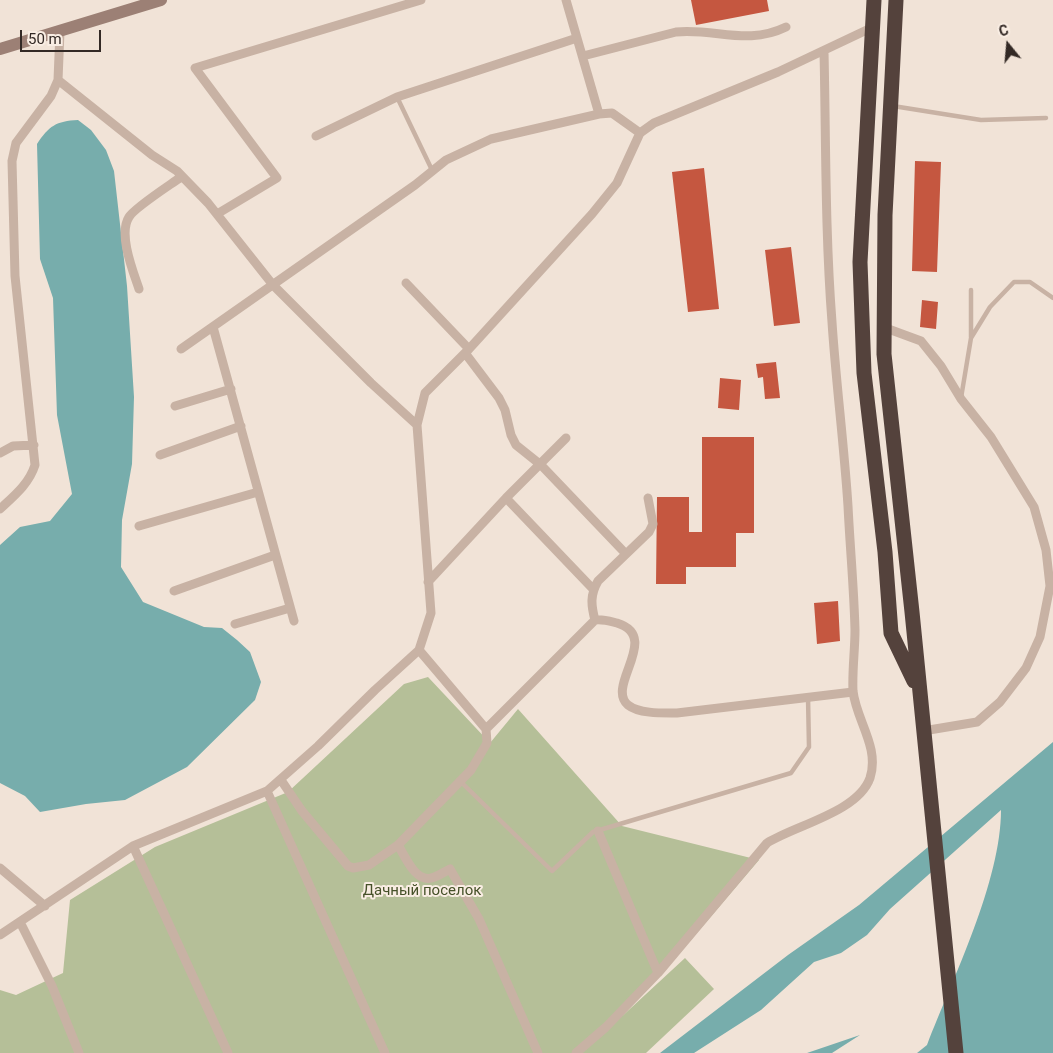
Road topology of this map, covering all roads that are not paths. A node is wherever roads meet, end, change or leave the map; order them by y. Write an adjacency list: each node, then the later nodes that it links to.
1 (161, 0): 8 (main road)
2 (421, 0): 25 (street)
3 (566, 0): 9 (street)
4 (874, 0): 7 (highway)
5 (896, 0): 15 (highway)
6 (786, 27): 12 (street)
7 (871, 28): 11 (street); 22 (highway)
8 (60, 31): 10 (main road); 13 (street)
9 (577, 38): 12 (street); 14 (street)
10 (0, 49)
11 (824, 51): 18 (street); 65 (street)
12 (583, 56): 16 (street)
13 (58, 80): 21 (street); 44 (street)
14 (397, 97): 19 (street); 20 (lane)
15 (891, 105): 17 (lane); 23 (highway)
16 (599, 114): 18 (street); 20 (street)
17 (1046, 118)
18 (640, 133): 36 (street)
19 (316, 136)
20 (432, 170): 28 (street)
21 (181, 177): 25 (street); 29 (street)
22 (863, 178): 23 (highway); 24 (highway)
23 (888, 178): 26 (highway)
24 (862, 213): 26 (highway); 64 (highway)
25 (216, 214): 28 (street)
26 (885, 215): 33 (highway)
27 (406, 283): 36 (street)
28 (273, 285): 32 (street); 40 (street)
29 (139, 289)
30 (971, 290): 34 (lane)
31 (1053, 298): 34 (lane)
32 (213, 327): 35 (street); 37 (street)
33 (884, 327): 38 (street); 64 (highway)
34 (971, 338): 38 (lane)
35 (181, 349)
36 (467, 351): 40 (street); 48 (street)
37 (231, 389): 39 (street); 41 (street)
38 (961, 399): 68 (street)
39 (175, 406)
40 (418, 425): 56 (street)
41 (241, 426): 47 (street); 49 (street)
42 (566, 438): 48 (street)
43 (0, 445): 45 (street)
44 (34, 445): 45 (street); 52 (street)
45 (13, 446): 46 (street)
46 (0, 453)
47 (160, 455)
48 (541, 465): 50 (street); 54 (street)
49 (258, 492): 53 (street); 55 (street)
50 (506, 498): 56 (street); 57 (street)
51 (648, 498): 54 (street)
52 (0, 509)
53 (139, 526)
54 (626, 554): 57 (street)
55 (275, 555): 58 (street); 59 (street)
56 (428, 582): 63 (street)
57 (593, 589): 60 (street)
58 (174, 591)
59 (290, 608): 61 (street); 62 (street)
60 (595, 620): 66 (street); 67 (street)
61 (294, 621)
62 (234, 624)
63 (419, 650): 67 (street); 69 (street)
64 (919, 691): 68 (highway)
65 (853, 692): 66 (street); 79 (street)
66 (808, 698): 72 (lane)
67 (486, 729): 70 (street)
68 (923, 731): 85 (highway)
69 (281, 780): 71 (street); 73 (street)
70 (460, 781): 72 (lane); 73 (street)
71 (267, 792): 74 (street); 82 (street)
72 (598, 831): 79 (street)
73 (398, 845): 83 (street)
74 (133, 846): 76 (street); 81 (street)
75 (0, 868): 76 (street)
76 (45, 906): 77 (street)
77 (20, 922): 78 (street); 80 (street)
78 (0, 935)
79 (658, 972): 84 (street)
80 (79, 1053)
81 (228, 1053)
82 (385, 1053)
83 (538, 1053)
84 (576, 1053)
85 (956, 1053)

